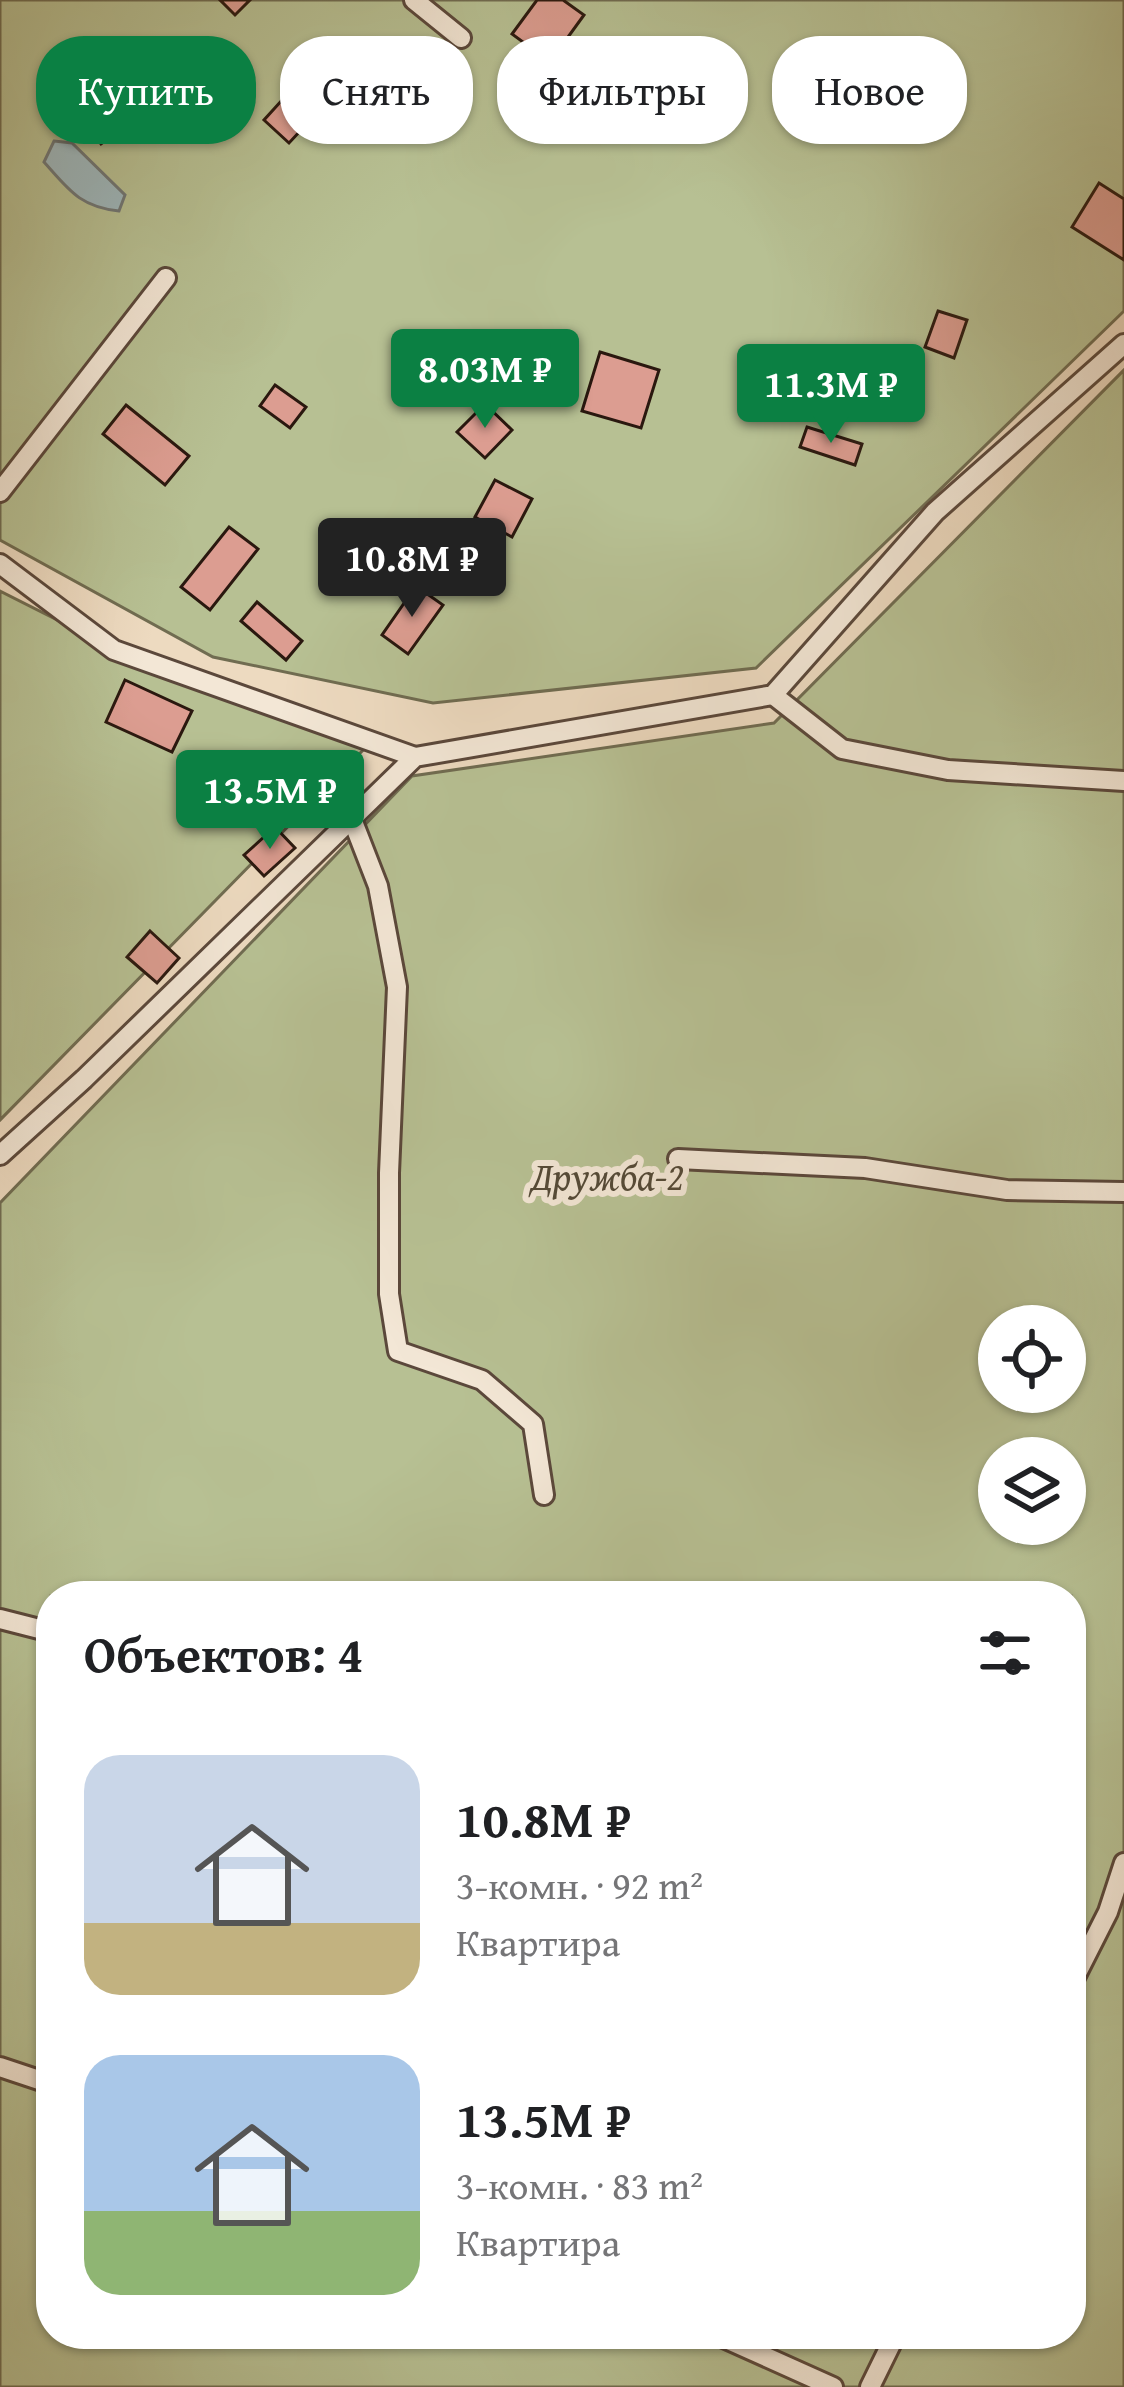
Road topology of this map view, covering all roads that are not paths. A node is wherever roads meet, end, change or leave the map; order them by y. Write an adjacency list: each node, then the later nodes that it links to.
1 (414, 0): 2 (lane)
2 (459, 36)
3 (166, 278): 5 (lane)
4 (1124, 344): 7 (lane)
5 (0, 492)
6 (0, 564): 8 (lane)
7 (773, 695): 8 (lane); 9 (lane)
8 (415, 757): 10 (lane)
9 (1124, 781)
10 (352, 818): 11 (lane); 14 (lane)
11 (0, 1155)
12 (678, 1159): 13 (lane)
13 (1124, 1192)
14 (544, 1495)
15 (0, 1619): 16 (lane)
16 (36, 1628)
17 (1124, 1863): 18 (lane)
18 (1116, 1914): 19 (lane)
19 (1086, 1961)
20 (0, 2067): 21 (lane)
21 (36, 2079)
22 (748, 2349): 24 (lane)
23 (889, 2349): 25 (lane)
24 (833, 2387)
25 (870, 2387)

